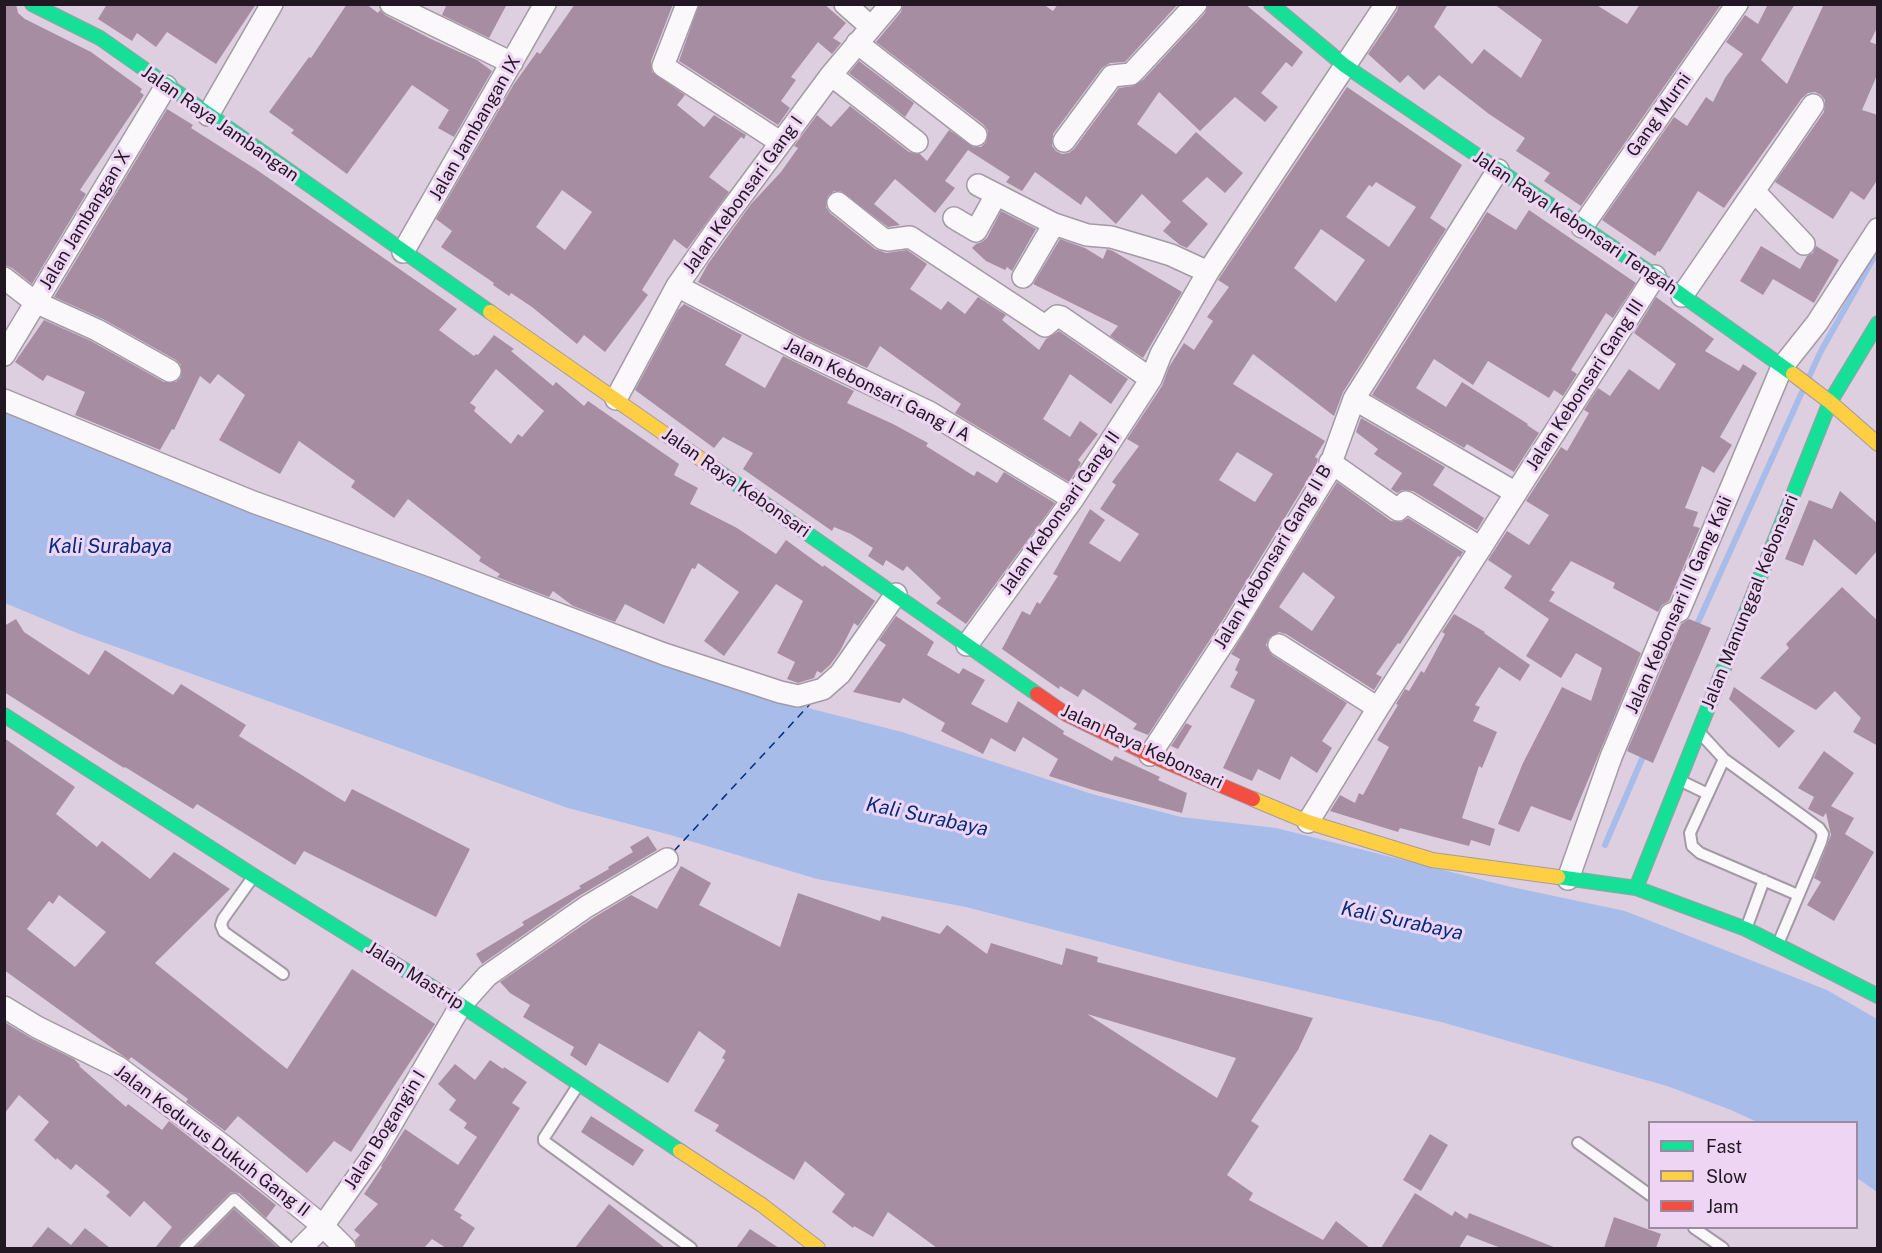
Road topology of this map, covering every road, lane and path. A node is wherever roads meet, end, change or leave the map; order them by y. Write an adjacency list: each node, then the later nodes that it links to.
1 (32, 4): 17 (main road, Jalan Raya Jambangan)
2 (272, 4): 19 (street)
3 (391, 4): 14 (street)
4 (545, 4): 14 (street, Jalan Jambangan IX)
5 (687, 4): 22 (street)
6 (845, 4): 12 (street)
7 (891, 4): 12 (street, Jalan Kebonsari Gang I)
8 (1196, 4): 21 (street)
9 (1271, 4): 15 (main road, Jalan Raya Kebonsari Tengah)
10 (1386, 4): 15 (street, Jalan Kebonsari Gang II)
11 (1729, 7): 31 (street, Gang Murni)
12 (871, 27): 13 (street, Jalan Kebonsari Gang I)
13 (857, 43): 16 (street, Jalan Kebonsari Gang I); 20 (street)
14 (512, 63): 34 (street, Jalan Jambangan IX)
15 (1344, 66): 24 (main road, Jalan Raya Kebonsari Tengah); 35 (street, Jalan Kebonsari Gang II)
16 (831, 75): 22 (street, Jalan Kebonsari Gang I); 23 (street)
17 (166, 86): 19 (main road, Jalan Raya Jambangan); 41 (street, Jalan Jambangan X)
18 (1813, 105): 26 (street)
19 (208, 115): 34 (main road, Jalan Raya Jambangan)
20 (976, 135)
21 (1064, 141)
22 (780, 142): 39 (street, Jalan Kebonsari Gang I)
23 (917, 142)
24 (1498, 170): 31 (main road, Jalan Raya Kebonsari Tengah); 48 (street, Jalan Kebonsari Gang II B)
25 (978, 185): 27 (street)
26 (1754, 191): 33 (street); 40 (street)
27 (1001, 192): 29 (street); 30 (street)
28 (838, 203): 46 (street)
29 (954, 218)
30 (1054, 224): 35 (street); 38 (street)
31 (1582, 227): 36 (main road, Jalan Raya Kebonsari Tengah)
32 (1878, 229): 44 (street, Jalan Kebonsari III Gang Kali)
33 (1804, 244)
34 (403, 252): 47 (main road, Jalan Raya Kebonsari)
35 (1208, 272): 46 (street, Jalan Kebonsari Gang II)
36 (1655, 276): 40 (main road, Jalan Raya Kebonsari Tengah); 53 (street, Jalan Kebonsari Gang III)
37 (4, 278): 41 (street)
38 (1023, 278)
39 (677, 286): 47 (street, Jalan Kebonsari Gang I); 54 (street, Jalan Kebonsari Gang I A)
40 (1682, 296): 44 (main road, Jalan Raya Kebonsari Tengah)
41 (36, 302): 43 (street, Jalan Jambangan X); 45 (street)
42 (1877, 326): 50 (main road, Jalan Manunggal Kebonsari)
43 (4, 355)
44 (1786, 370): 50 (main road, Jalan Raya Kebonsari Tengah); 69 (street, Jalan Kebonsari III Gang Kali)
45 (170, 371)
46 (1151, 379): 54 (street, Jalan Kebonsari Gang II)
47 (616, 399): 56 (main road, Jalan Raya Kebonsari)
48 (1354, 399): 52 (street, Jalan Kebonsari Gang II B); 53 (street)
49 (4, 400): 56 (street)
50 (1830, 402): 51 (main road, Jalan Raya Kebonsari Tengah); 61 (main road, Jalan Manunggal Kebonsari)
51 (1878, 444)
52 (1330, 462): 55 (street); 62 (street, Jalan Kebonsari Gang II B)
53 (1516, 493): 55 (street, Jalan Kebonsari Gang III)
54 (1073, 499): 57 (street, Jalan Kebonsari Gang II)
55 (1481, 548): 59 (street, Jalan Kebonsari Gang III)
56 (896, 594): 57 (main road, Jalan Raya Kebonsari)
57 (967, 645): 62 (main road, Jalan Raya Kebonsari)
58 (1279, 645): 59 (street)
59 (1378, 708): 66 (street, Jalan Kebonsari Gang III)
60 (4, 715): 68 (main road, Jalan Mastrip)
61 (1698, 731): 63 (lane); 64 (main road, Jalan Manunggal Kebonsari)
62 (1150, 755): 66 (main road, Jalan Raya Kebonsari)
63 (1724, 759): 65 (lane); 72 (lane)
64 (1679, 780): 65 (lane); 71 (main road, Jalan Manunggal Kebonsari)
65 (1708, 794): 70 (lane)
66 (1308, 822): 69 (main road, Jalan Raya Kebonsari)
67 (668, 859): 77 (street, Jalan Bogangin I)
68 (254, 876): 75 (lane); 77 (main road, Jalan Mastrip)
69 (1568, 879): 71 (main road, Jalan Raya Kebonsari)
70 (1764, 880): 72 (lane); 73 (lane)
71 (1636, 888): 73 (main road, Jalan Raya Kebonsari)
72 (1798, 895): 74 (lane)
73 (1746, 930): 74 (main road, Jalan Raya Kebonsari)
74 (1778, 945): 76 (main road, Jalan Raya Kebonsari)
75 (284, 974)
76 (1878, 996)
77 (461, 1005): 79 (main road, Jalan Mastrip); 82 (street, Jalan Bogangin I)
78 (4, 1007): 82 (street, Jalan Kedurus Dukuh Gang II)
79 (579, 1084): 88 (lane); 89 (main road, Jalan Mastrip)
80 (1578, 1143): 81 (lane)
81 (1648, 1194)
82 (323, 1226): 86 (street, Jalan Bogangin I); 87 (street, Jalan Kedurus Dukuh Gang II)
83 (1697, 1229): 90 (lane)
84 (185, 1248): 85 (lane)
85 (289, 1248)
86 (301, 1248)
87 (345, 1248)
88 (691, 1248)
89 (818, 1248)
90 (1723, 1248)

